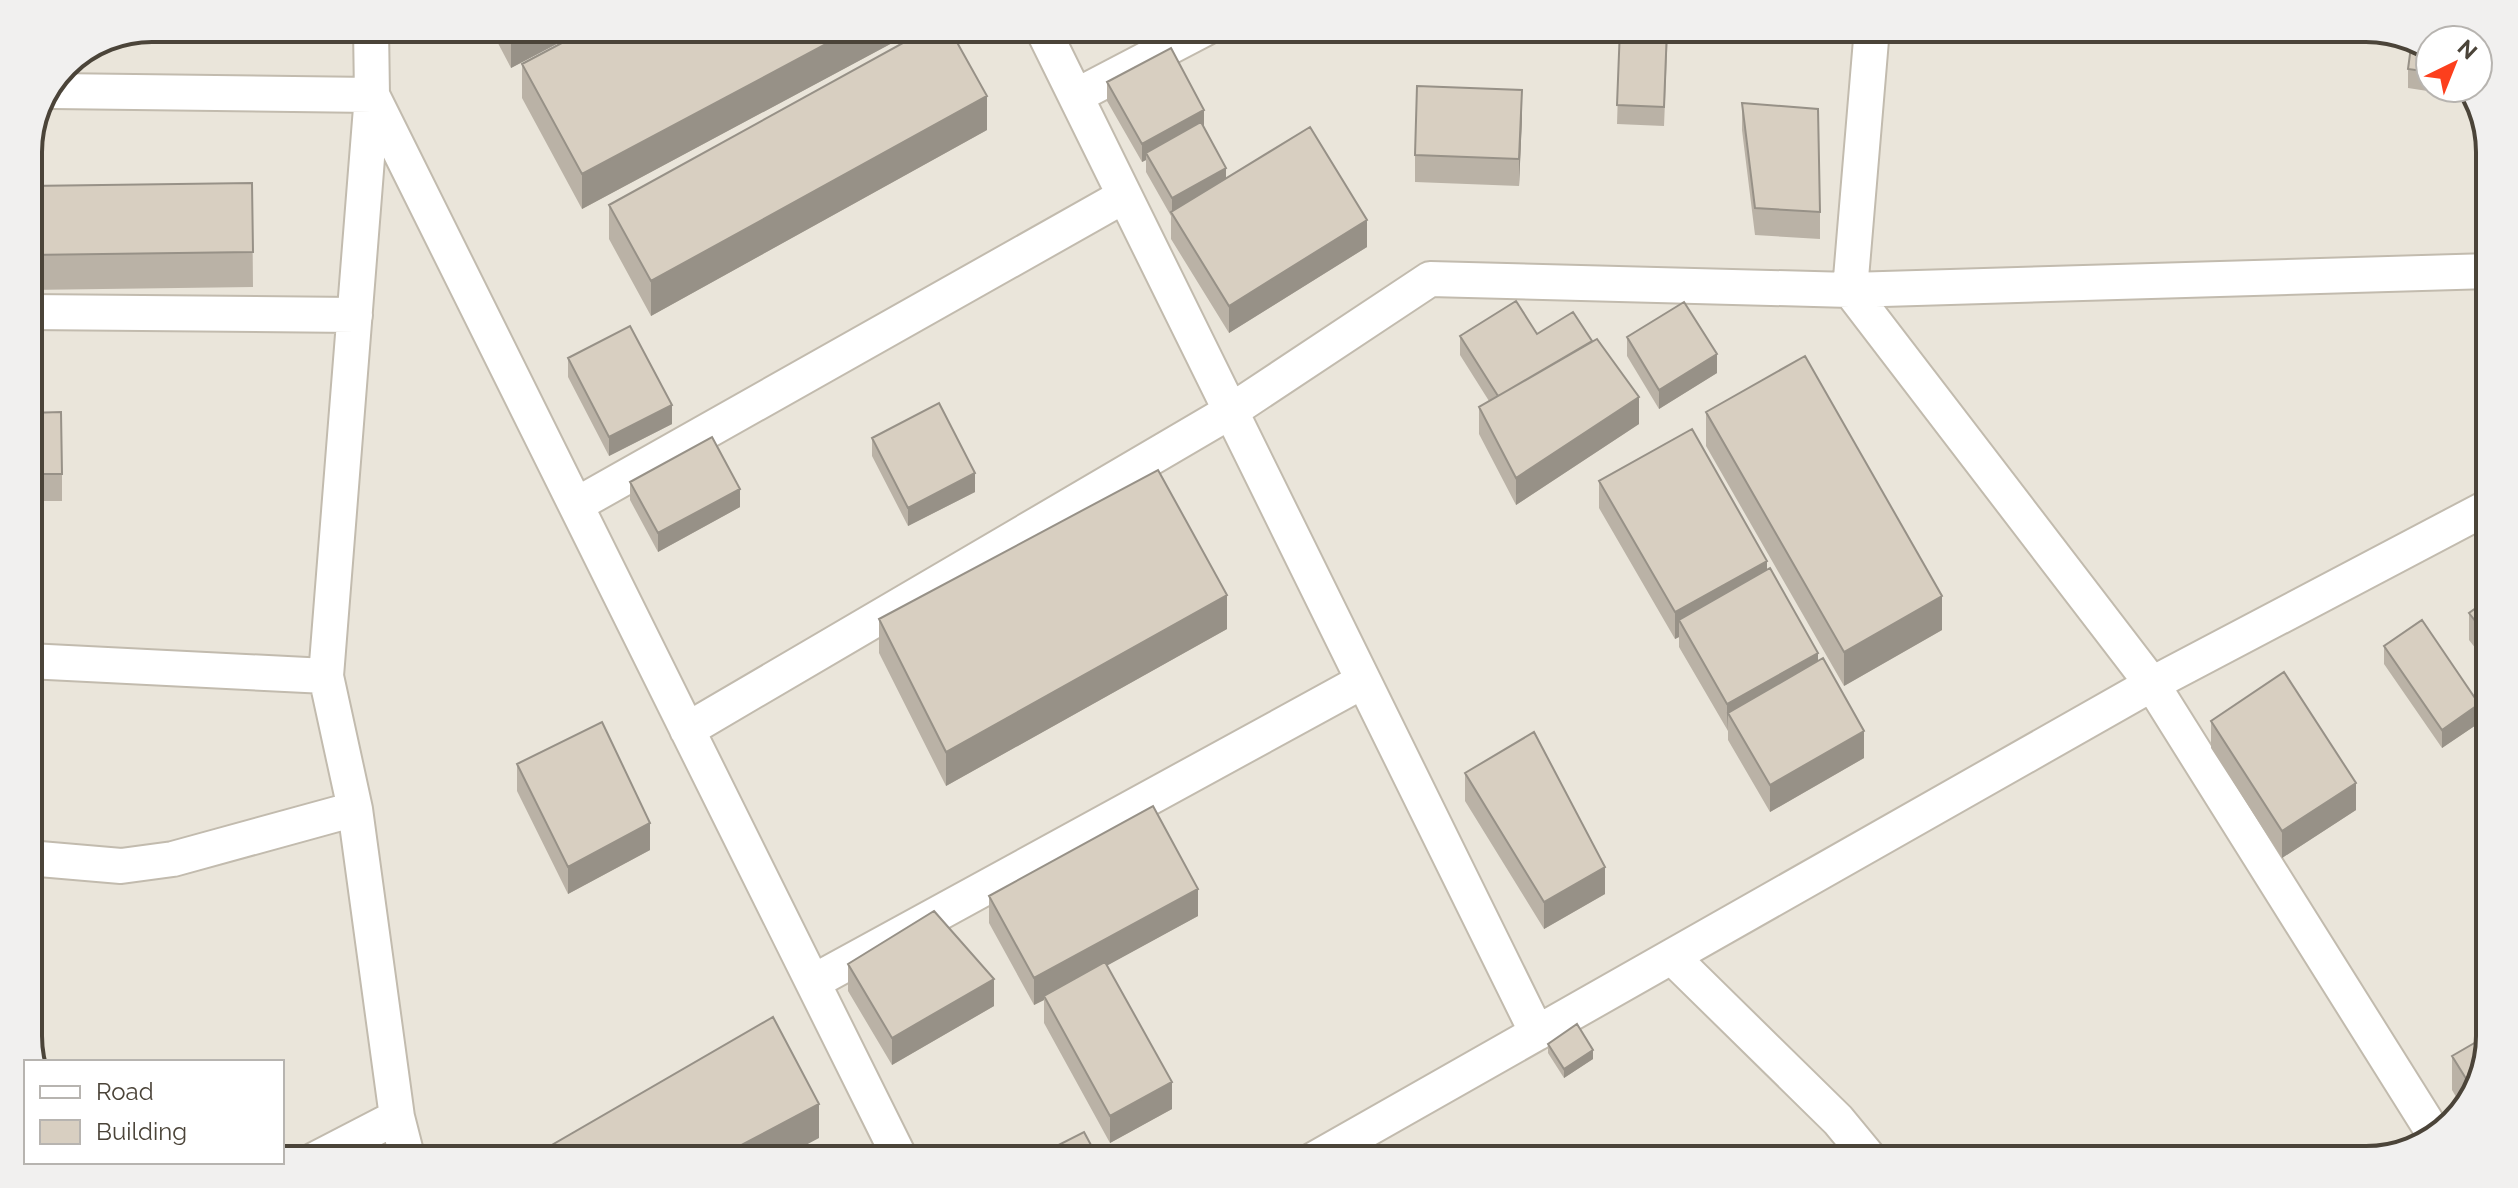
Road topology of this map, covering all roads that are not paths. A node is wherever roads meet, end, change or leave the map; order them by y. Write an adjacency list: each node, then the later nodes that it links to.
1 (371, 42): 6 (street)
2 (1049, 42): 7 (street)
3 (1179, 42): 7 (street)
4 (1871, 42): 10 (street)
5 (61, 91): 6 (street)
6 (372, 95): 12 (street); 14 (street)
7 (1076, 96): 8 (street)
8 (1124, 196): 13 (street); 14 (street)
9 (2476, 271): 10 (street)
10 (1850, 290): 13 (street); 19 (street)
11 (42, 312): 12 (street)
12 (355, 315): 17 (street)
13 (1231, 411): 18 (street); 20 (street)
14 (576, 505): 20 (street)
15 (2476, 513): 19 (street)
16 (42, 662): 17 (street)
17 (326, 676): 21 (street)
18 (1363, 681): 24 (street); 25 (street)
19 (2152, 684): 23 (street); 27 (street)
20 (687, 730): 24 (street)
21 (355, 809): 22 (street); 26 (street)
22 (42, 859)
23 (1672, 957): 25 (street); 32 (street)
24 (813, 982): 30 (street)
25 (1537, 1033): 31 (street)
26 (397, 1117): 28 (street); 29 (street)
27 (2423, 1129)
28 (341, 1146)
29 (404, 1146)
30 (894, 1146)
31 (1338, 1146)
32 (1859, 1146)

